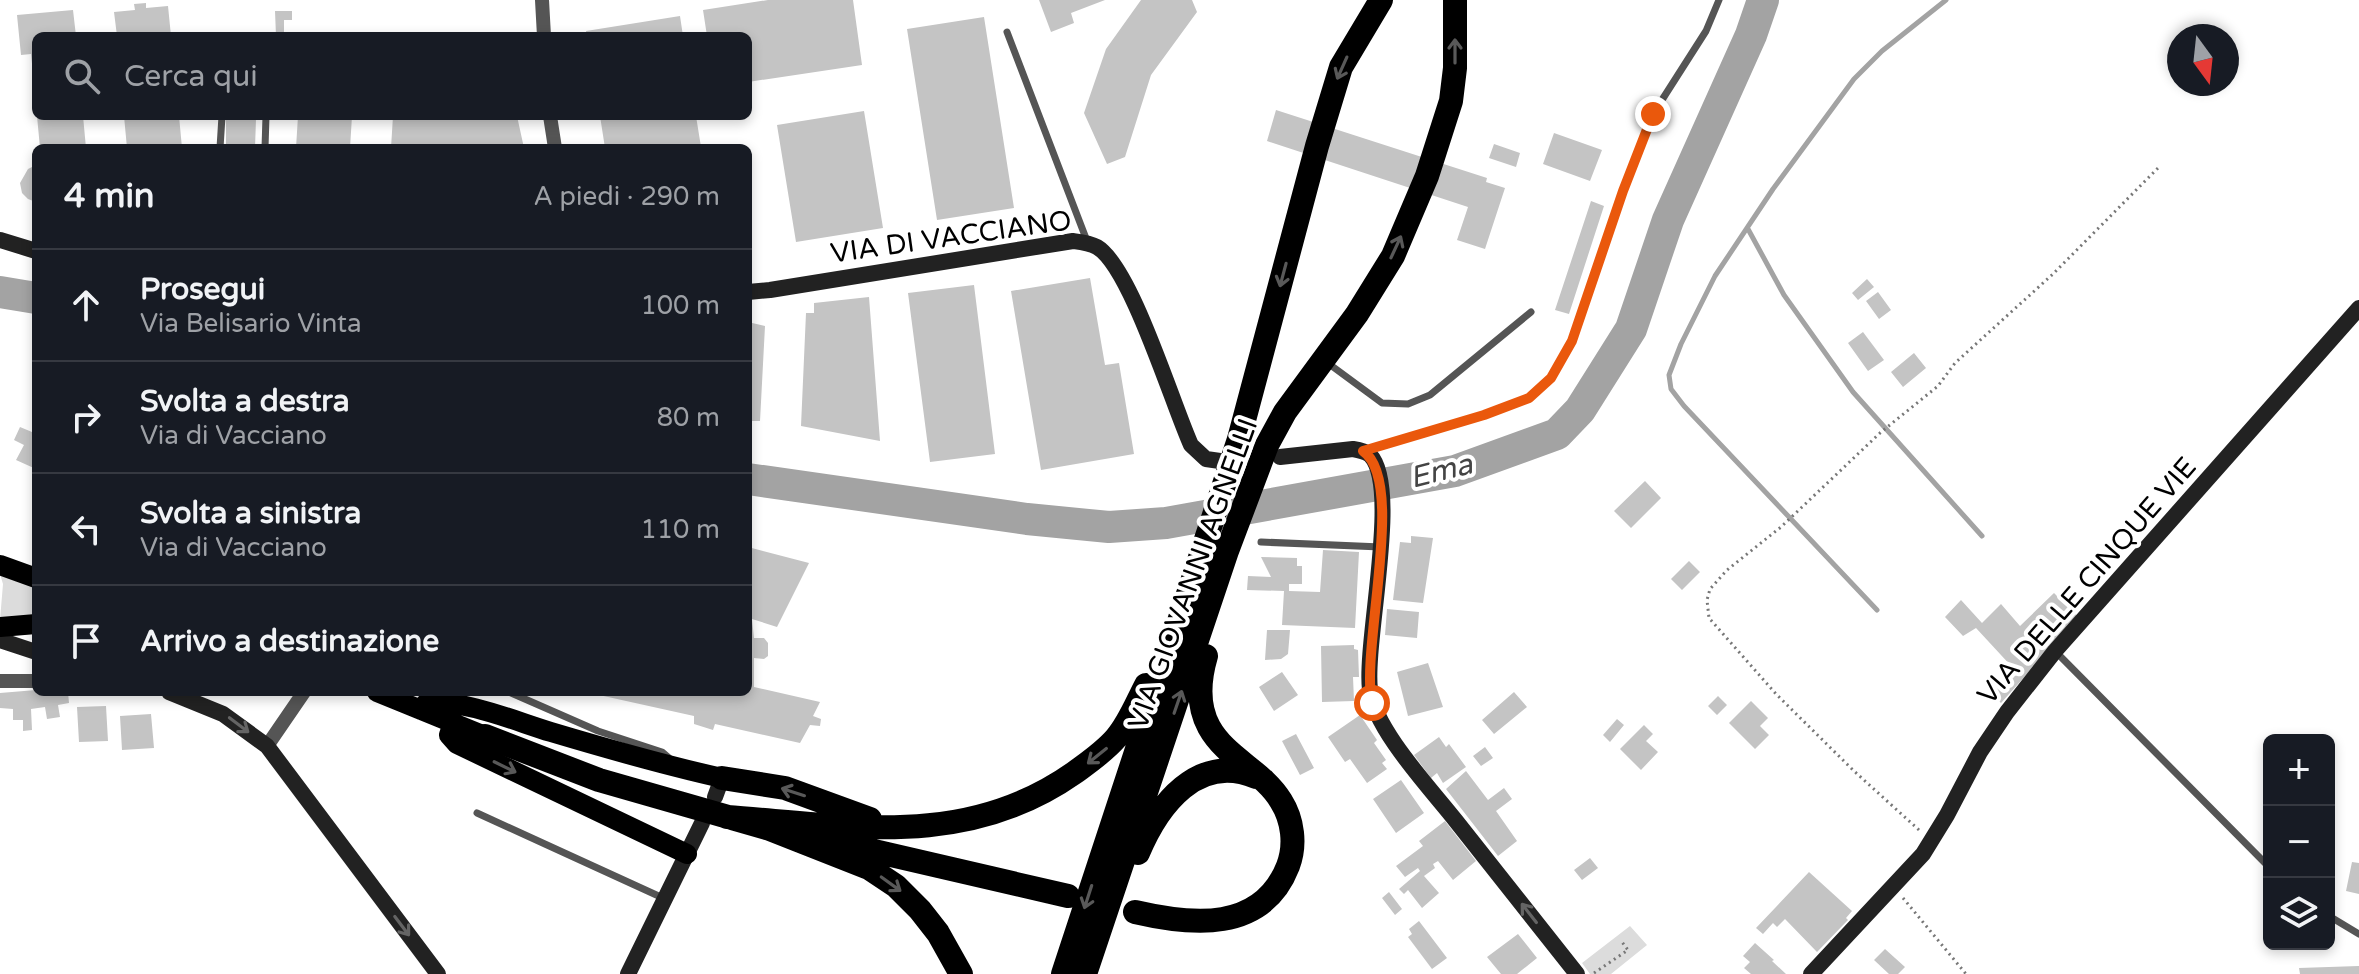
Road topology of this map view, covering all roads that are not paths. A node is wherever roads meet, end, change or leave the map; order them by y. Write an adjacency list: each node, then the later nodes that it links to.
1 (542, 0): 5 (street)
2 (1381, 0): 25 (highway, VIA GIOVANNI AGNELLI, one-way to 25)
3 (1455, 0): 19 (highway, VIA GIOVANNI AGNELLI, one-way to 3)
4 (1719, 0): 21 (lane)
5 (544, 32)
6 (1007, 32): 14 (lane)
7 (222, 120): 10 (lane)
8 (266, 120): 11 (lane)
9 (551, 120): 12 (street)
10 (220, 144)
11 (265, 144)
12 (554, 144)
13 (0, 240): 15 (street)
14 (1088, 243): 16 (street, VIA DI VACCIANO); 22 (street, VIA DI VACCIANO)
15 (32, 250)
16 (752, 292)
17 (2359, 308): 34 (street, VIA DELLE CINQUE VIE)
18 (1531, 312): 19 (lane)
19 (1324, 360): 20 (highway, VIA GIOVANNI AGNELLI)
20 (1274, 451): 21 (street); 25 (highway, VIA GIOVANNI AGNELLI)
21 (1363, 451): 24 (street)
22 (1220, 461)
23 (1261, 542): 24 (lane)
24 (1381, 547): 64 (street, one-way to 24)
25 (1216, 548): 28 (highway, VIA GIOVANNI AGNELLI); 29 (highway, VIA GIOVANNI AGNELLI)
26 (0, 565): 27 (main road)
27 (32, 577)
28 (1216, 587): 46 (highway); 52 (highway, VIA GIOVANNI AGNELLI, one-way to 28)
29 (1180, 619): 49 (highway, one-way to 49); 52 (highway, VIA GIOVANNI AGNELLI)
30 (32, 624): 31 (main road)
31 (0, 627)
32 (0, 640): 33 (street)
33 (32, 651)
34 (2055, 651): 53 (lane); 65 (street, VIA DELLE CINQUE VIE)
35 (0, 681): 36 (street)
36 (32, 681)
37 (179, 696): 44 (street, one-way to 44)
38 (301, 696): 44 (street)
39 (387, 696): 41 (main road)
40 (518, 696): 45 (lane)
41 (421, 710): 42 (main road); 45 (main road)
42 (453, 723): 43 (main road); 51 (main road, one-way to 51)
43 (485, 736): 47 (highway)
44 (267, 746): 60 (street, one-way to 60)
45 (683, 769): 47 (main road)
46 (1265, 782): 52 (highway); 56 (highway)
47 (712, 805): 49 (highway); 49 (highway, one-way to 47); 50 (highway); 51 (street)
48 (477, 813): 55 (lane)
49 (895, 828)
50 (770, 829): 54 (highway); 62 (highway, one-way to 62)
51 (687, 854): 55 (street)
52 (1122, 854): 59 (highway); 59 (highway, VIA GIOVANNI AGNELLI, one-way to 59)
53 (2263, 861)
54 (1068, 896)
55 (665, 899): 61 (street)
56 (1135, 912)
57 (2335, 920): 58 (lane)
58 (2359, 934)
59 (1083, 957): 63 (highway, VIA GIOVANNI AGNELLI)
60 (438, 974)
61 (628, 974)
62 (961, 974)
63 (1063, 974)
64 (1577, 974)
65 (1811, 974)

